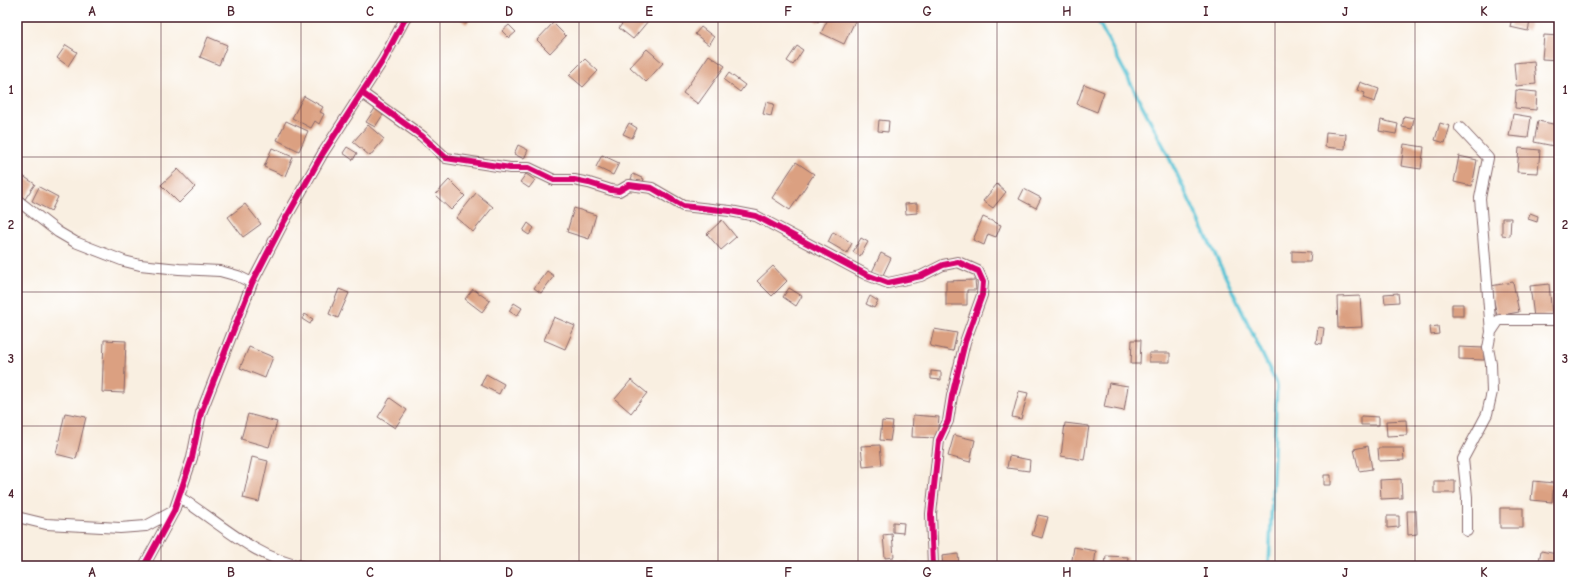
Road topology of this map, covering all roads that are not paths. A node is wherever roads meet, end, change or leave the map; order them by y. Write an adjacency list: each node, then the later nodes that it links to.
1 (406, 17): 2 (street)
2 (362, 93): 5 (street); 14 (street)
3 (1460, 128): 7 (street)
4 (17, 200): 5 (street)
5 (252, 283): 8 (street)
6 (1559, 320): 7 (street)
7 (1491, 332): 11 (street)
8 (179, 497): 9 (street); 13 (street)
9 (174, 511): 10 (street); 12 (street)
10 (17, 517)
11 (1467, 531)
12 (144, 566)
13 (301, 566)
14 (933, 566)

